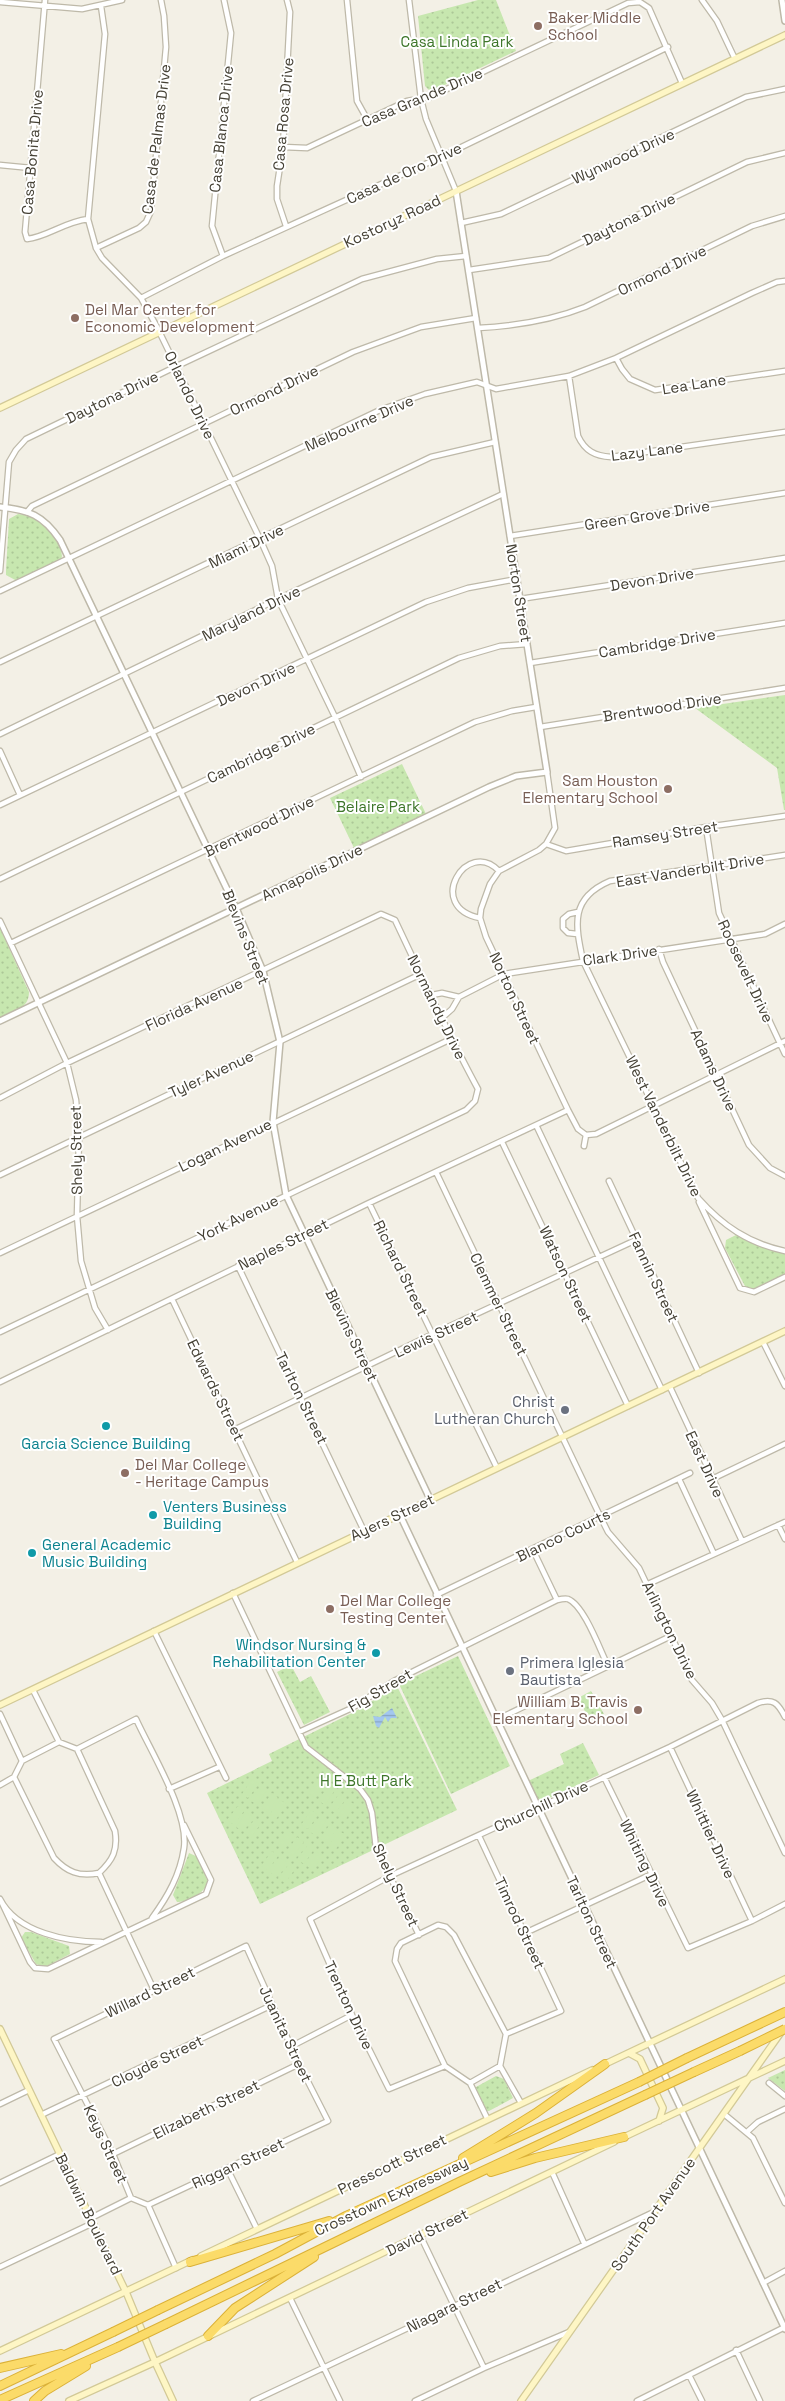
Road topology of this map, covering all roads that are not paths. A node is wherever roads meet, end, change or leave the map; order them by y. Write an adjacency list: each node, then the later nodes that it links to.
1 (45, 0): 12 (street, Casa Bonita Drive)
2 (122, 0): 11 (street)
3 (161, 0): 31 (street, Casa de Palmas Drive)
4 (224, 0): 32 (street, Casa Blanca Drive)
5 (287, 0): 21 (street, Casa Rosa Drive)
6 (347, 0): 20 (street)
7 (409, 0): 19 (street, Norton Street)
8 (702, 0): 16 (street)
9 (782, 0): 13 (street)
10 (0, 2): 12 (street)
11 (101, 6): 12 (street); 28 (street, Orlando Drive)
12 (44, 7): 25 (street, Casa Bonita Drive)
13 (785, 21)
14 (785, 35): 16 (main road, Kostoryz Road)
15 (668, 47): 17 (street); 19 (street, Casa Grande Drive); 23 (street, Casa de Oro Drive)
16 (736, 59): 17 (main road, Kostoryz Road)
17 (682, 83): 26 (main road, Kostoryz Road)
18 (785, 89): 29 (street, Wynwood Drive)
19 (421, 99): 20 (street, Casa Grande Drive); 23 (street, Norton Street)
20 (367, 119): 21 (street, Casa Grande Drive)
21 (283, 147): 30 (street, Casa Rosa Drive)
22 (785, 153): 34 (street, Daytona Drive)
23 (443, 156): 26 (street, Norton Street); 30 (street, Casa de Oro Drive)
24 (0, 165): 25 (street)
25 (31, 168): 28 (street, Casa Bonita Drive)
26 (456, 191): 29 (street, Norton Street); 39 (main road, Kostoryz Road)
27 (785, 216): 38 (street, Ormond Drive)
28 (88, 219): 31 (street, Orlando Drive)
29 (461, 223): 33 (street, Norton Street)
30 (286, 226): 32 (street, Casa de Oro Drive)
31 (96, 248): 36 (street, Orlando Drive)
32 (223, 256): 36 (street, Casa de Oro Drive)
33 (466, 256): 34 (street, Norton Street); 41 (street, Daytona Drive)
34 (469, 270): 37 (street, Norton Street)
35 (785, 281): 40 (street, Melbourne Drive)
36 (141, 298): 39 (street, Orlando Drive)
37 (476, 318): 38 (street, Norton Street); 46 (street, Ormond Drive)
38 (478, 328): 44 (street, Norton Street)
39 (159, 331): 41 (street, Orlando Drive); 45 (main road, Kostoryz Road)
40 (616, 358): 42 (street, Lea Lane); 43 (street, Melbourne Drive)
41 (177, 366): 46 (street, Orlando Drive); 52 (street, Daytona Drive)
42 (785, 370)
43 (569, 376): 44 (street, Melbourne Drive); 47 (street, Lazy Lane)
44 (486, 384): 48 (street, Norton Street); 49 (street, Melbourne Drive)
45 (0, 408)
46 (204, 425): 49 (street, Orlando Drive); 53 (street, Ormond Drive)
47 (785, 432)
48 (495, 442): 51 (street, Norton Street); 55 (street, Miami Drive)
49 (232, 481): 55 (street, Orlando Drive); 56 (street, Melbourne Drive)
50 (785, 493): 54 (street, Green Grove Drive)
51 (504, 494): 54 (street, Norton Street); 61 (street, Maryland Drive)
52 (3, 507): 53 (street, Blevins Street); 58 (street, Daytona Drive)
53 (27, 512): 56 (street, Blevins Street)
54 (510, 536): 59 (street, Norton Street)
55 (260, 539): 61 (street, Orlando Drive); 63 (street, Miami Drive)
56 (69, 557): 60 (street, Melbourne Drive); 63 (street, Blevins Street)
57 (785, 558): 62 (street, Devon Drive)
58 (0, 571)
59 (516, 579): 62 (street, Norton Street); 66 (street, Devon Drive)
60 (0, 591)
61 (278, 599): 66 (street, Orlando Drive); 69 (street, Maryland Drive)
62 (520, 599): 65 (street, Norton Street)
63 (98, 616): 67 (street, Miami Drive); 69 (street, Blevins Street)
64 (785, 623): 68 (street, Cambridge Drive)
65 (527, 644): 68 (street, Norton Street); 72 (street, Cambridge Drive)
66 (308, 659): 72 (street, Orlando Drive); 75 (street, Devon Drive)
67 (0, 662)
68 (530, 663): 71 (street, Norton Street)
69 (125, 674): 74 (street, Maryland Drive); 75 (street, Blevins Street)
70 (785, 688): 73 (street, Brentwood Drive)
71 (536, 707): 73 (street, Norton Street); 78 (street, Brentwood Drive)
72 (336, 717): 78 (street, Orlando Drive); 79 (street, Cambridge Drive)
73 (540, 727): 77 (street, Norton Street)
74 (0, 734)
75 (151, 734): 79 (street, Blevins Street); 80 (street, Devon Drive)
76 (0, 751): 80 (street)
77 (546, 772): 84 (street, Norton Street); 90 (street, Annapolis Drive)
78 (360, 777): 85 (street, Brentwood Drive)
79 (180, 792): 85 (street, Blevins Street); 89 (street, Cambridge Drive)
80 (20, 795): 81 (street, Devon Drive)
81 (0, 804)
82 (785, 816): 83 (street, Ramsey Street)
83 (706, 827): 84 (street, Ramsey Street); 87 (street, Roosevelt Drive)
84 (546, 844): 88 (street)
85 (209, 851): 90 (street, Blevins Street); 98 (street, Brentwood Drive)
86 (785, 855): 87 (street, East Vanderbilt Drive)
87 (712, 866): 91 (street, East Vanderbilt Drive); 97 (street, Roosevelt Drive)
88 (499, 870): 93 (street); 93 (street)
89 (0, 879)
90 (236, 908): 101 (street, Blevins Street); 106 (street, Annapolis Drive)
91 (578, 912): 96 (street); 96 (street, East Vanderbilt Drive)
92 (389, 917): 101 (street, Florida Avenue); 102 (street, Normandy Drive)
93 (480, 918): 103 (street, Norton Street)
94 (0, 921): 98 (street, Shely Street)
95 (785, 924): 97 (street, Clark Drive)
96 (577, 934): 100 (street)
97 (730, 940): 99 (street, Clark Drive); 111 (street, Roosevelt Drive)
98 (11, 943): 106 (street, Shely Street)
99 (659, 950): 100 (street, Clark Drive); 114 (street, Adams Drive)
100 (583, 961): 103 (street, Clark Drive); 117 (street, West Vanderbilt Drive)
101 (264, 971): 110 (street, Blevins Street); 113 (street, Florida Avenue)
102 (421, 974): 104 (street, Normandy Drive); 110 (street, Tyler Avenue)
103 (504, 974): 105 (street, Clark Drive); 118 (street, Norton Street)
104 (432, 995): 105 (street); 107 (street, Normandy Drive)
105 (459, 997): 107 (street, Clark Drive)
106 (37, 1004): 108 (street, Annapolis Drive); 113 (street, Shely Street)
107 (443, 1017): 109 (street, Normandy Drive)
108 (0, 1021)
109 (451, 1039): 116 (street, Normandy Drive); 119 (street, Logan Avenue)
110 (280, 1042): 119 (street, Blevins Street); 122 (street, Tyler Avenue)
111 (782, 1043): 112 (street, Roosevelt Drive); 114 (street)
112 (785, 1054)
113 (67, 1063): 115 (street, Florida Avenue); 122 (street, Shely Street)
114 (717, 1075): 117 (street); 127 (street, Adams Drive)
115 (0, 1098)
116 (475, 1101): 129 (street, York Avenue)
117 (653, 1105): 121 (street); 130 (street, West Vanderbilt Drive)
118 (568, 1110): 120 (street, Naples Street); 121 (street, Norton Street)
119 (273, 1122): 129 (street, Blevins Street); 132 (street, Logan Avenue)
120 (537, 1127): 123 (street, Naples Street); 137 (street)
121 (586, 1135): 124 (street)
122 (79, 1137): 126 (street, Tyler Avenue); 132 (street, Shely Street)
123 (502, 1142): 125 (street, Naples Street); 139 (street, Watson Street)
124 (584, 1146)
125 (436, 1172): 131 (street, Naples Street); 143 (street, Clemmer Street)
126 (0, 1175)
127 (785, 1176)
128 (609, 1181): 134 (street, Fannin Street)
129 (286, 1195): 133 (street, Blevins Street); 141 (street, York Avenue)
130 (698, 1198): 135 (street, West Vanderbilt Drive); 140 (street)
131 (369, 1203): 133 (street, Naples Street); 147 (street, Richard Street)
132 (77, 1216): 136 (street, Logan Avenue); 141 (street, Shely Street)
133 (304, 1235): 138 (street, Naples Street); 149 (street, Blevins Street)
134 (636, 1240): 137 (street, Lewis Street); 151 (street, Fannin Street)
135 (785, 1251)
136 (0, 1253)
137 (598, 1257): 139 (street, Lewis Street); 156 (street)
138 (238, 1266): 142 (street, Naples Street); 157 (street, Tarlton Street)
139 (565, 1272): 143 (street, Lewis Street); 158 (street, Watson Street)
140 (785, 1278)
141 (89, 1290): 144 (street, Shely Street); 146 (street, York Avenue)
142 (172, 1299): 144 (street, Naples Street); 159 (street, Edwards Street)
143 (500, 1304): 147 (street, Lewis Street); 160 (street, Clemmer Street)
144 (108, 1330): 153 (street, Naples Street)
145 (785, 1331): 148 (main road, Ayers Street)
146 (0, 1332)
147 (433, 1334): 149 (street, Lewis Street); 162 (street, Richard Street)
148 (763, 1342): 151 (main road, Ayers Street); 152 (street)
149 (368, 1367): 157 (street, Lewis Street); 166 (street, Blevins Street)
150 (785, 1372): 152 (street)
151 (699, 1373): 155 (main road, Ayers Street)
152 (779, 1375): 154 (street)
153 (0, 1382)
154 (785, 1386)
155 (670, 1387): 156 (main road, Ayers Street); 165 (street, East Drive)
156 (662, 1390): 158 (main road, Ayers Street)
157 (302, 1398): 159 (street, Lewis Street); 171 (street, Tarlton Street)
158 (628, 1406): 160 (main road, Ayers Street)
159 (236, 1429): 176 (street, Edwards Street)
160 (563, 1437): 162 (main road, Ayers Street); 168 (street, Arlington Drive)
161 (785, 1444): 165 (street)
162 (497, 1468): 166 (main road, Ayers Street)
163 (690, 1473): 164 (street, Blanco Courts)
164 (679, 1479): 168 (street, Blanco Courts); 175 (street)
165 (712, 1479): 173 (street, East Drive)
166 (430, 1499): 167 (main road, Ayers Street)
167 (399, 1514): 171 (main road, Ayers Street); 179 (street, Tarlton Street)
168 (600, 1516): 174 (street, Blanco Courts); 177 (street, Arlington Drive)
169 (785, 1522): 170 (street)
170 (778, 1525): 172 (street); 173 (street)
171 (364, 1531): 176 (main road, Ayers Street)
172 (785, 1539)
173 (742, 1541): 175 (street)
174 (533, 1550): 179 (street, Blanco Courts); 180 (street)
175 (714, 1554): 177 (street)
176 (297, 1562): 178 (main road, Ayers Street)
177 (648, 1584): 182 (street, Arlington Drive)
178 (233, 1593): 181 (main road, Ayers Street); 191 (street, Shely Street)
179 (436, 1595): 183 (street, Tarlton Street)
180 (557, 1600): 183 (street, Fig Street); 184 (street)
181 (154, 1631): 185 (main road, Ayers Street); 196 (street)
182 (671, 1636): 184 (street); 190 (street, Arlington Drive)
183 (461, 1647): 189 (street, Tarlton Street); 191 (street, Fig Street)
184 (608, 1666): 189 (street)
185 (33, 1690): 186 (main road, Ayers Street); 192 (street)
186 (0, 1705)
187 (0, 1714): 195 (street)
188 (785, 1717): 190 (street, Churchill Drive)
189 (496, 1720): 202 (street, Tarlton Street)
190 (722, 1720): 193 (street, Churchill Drive); 205 (street, Arlington Drive)
191 (299, 1732): 208 (street, Shely Street)
192 (59, 1742): 194 (street); 195 (street)
193 (670, 1747): 197 (street, Churchill Drive); 214 (street, Whittier Drive)
194 (77, 1749): 201 (street); 206 (street)
195 (22, 1760): 198 (street)
196 (220, 1767): 199 (street); 201 (street)
197 (604, 1777): 202 (street, Churchill Drive); 207 (street, Whiting Drive)
198 (14, 1778): 200 (street); 206 (street)
199 (226, 1778)
200 (0, 1785)
201 (170, 1789): 203 (street)
202 (538, 1808): 204 (street, Churchill Drive); 211 (street, Tarlton Street)
203 (182, 1821): 212 (street); 212 (street)
204 (479, 1836): 208 (street, Churchill Drive); 216 (street, Timrod Street)
205 (785, 1853)
206 (99, 1873): 215 (street)
207 (650, 1874): 211 (street); 214 (street, Whiting Drive)
208 (390, 1876): 213 (street, Churchill Drive); 217 (street, Shely Street)
209 (1, 1901): 218 (street); 218 (street)
210 (785, 1904): 214 (street)
211 (585, 1906): 216 (street); 229 (street, Tarlton Street)
212 (152, 1918): 215 (street)
213 (310, 1919): 224 (street, Trenton Drive)
214 (752, 1921)
215 (128, 1931): 218 (street); 221 (street)
216 (526, 1933): 227 (street, Timrod Street)
217 (419, 1935): 227 (street, Shely Street); 235 (street)
218 (102, 1942)
219 (246, 1946): 221 (street, Willard Street); 222 (street, Juanita Street)
220 (785, 1979): 229 (main road, Presscott Street)
221 (154, 1990): 228 (street, Willard Street)
222 (272, 2005): 230 (street, Juanita Street); 241 (street, Cloyde Street)
223 (785, 2012): 259 (highway, Crosstown Expressway, bridge)
224 (352, 2015): 230 (street); 235 (street, Trenton Drive)
225 (785, 2028): 237 (main road, South Port Avenue); 260 (highway, Crosstown Expressway, bridge)
226 (0, 2029): 240 (main road, Baldwin Boulevard)
227 (506, 2034): 236 (street)
228 (54, 2039): 241 (street, Keys Street)
229 (648, 2043): 231 (main road, Presscott Street); 246 (street, Tarlton Street)
230 (292, 2046): 233 (street, Juanita Street)
231 (629, 2053): 234 (main road, Presscott Street); 251 (main road)
232 (785, 2061): 237 (main road, David Street)
233 (299, 2064): 250 (street, Juanita Street); 256 (street, Elizabeth Street)
234 (605, 2064): 243 (main road, Presscott Street); 259 (highway)
235 (445, 2066): 238 (street)
236 (500, 2066): 238 (street); 243 (street)
237 (749, 2078): 246 (main road, David Street); 247 (main road, South Port Avenue)
238 (470, 2083): 249 (street)
239 (769, 2083): 242 (street)
240 (29, 2090): 244 (street); 248 (main road, Baldwin Boulevard)
241 (84, 2096): 248 (street, Cloyde Street); 256 (street, Keys Street)
242 (785, 2096)
243 (521, 2103): 249 (main road, Presscott Street)
244 (0, 2104)
245 (785, 2109): 252 (street)
246 (681, 2111): 251 (main road, David Street); 254 (street, Tarlton Street)
247 (724, 2114): 252 (street); 254 (main road, South Port Avenue)
248 (41, 2115): 255 (main road, Baldwin Boulevard)
249 (487, 2118): 268 (main road, Presscott Street)
250 (328, 2121): 257 (street, Riggan Street)
251 (659, 2121): 253 (main road, David Street)
252 (748, 2131): 263 (street)
253 (624, 2137): 258 (main road, David Street); 260 (highway)
254 (699, 2149): 265 (main road, South Port Avenue); 276 (street, Tarlton Street)
255 (60, 2154): 261 (street); 267 (main road, Baldwin Boulevard)
256 (113, 2154): 262 (street, Keys Street)
257 (227, 2168): 264 (street, Riggan Street); 268 (street)
258 (552, 2172): 269 (main road, David Street); 271 (street)
259 (432, 2176): 266 (highway, Crosstown Expressway)
260 (463, 2180): 270 (highway, Crosstown Expressway)
261 (0, 2183)
262 (131, 2198): 264 (street, Keys Street); 267 (street)
263 (785, 2203)
264 (148, 2204): 274 (street)
265 (655, 2211): 271 (street, Niagara Street); 281 (main road, South Port Avenue)
266 (346, 2216): 272 (highway); 284 (highway, Crosstown Expressway, bridge)
267 (92, 2220): 273 (street); 277 (main road, Baldwin Boulevard)
268 (257, 2229): 272 (main road, Presscott Street)
269 (420, 2235): 278 (main road, David Street); 279 (street)
270 (343, 2238): 282 (highway); 283 (highway, Crosstown Expressway, bridge)
271 (584, 2243): 279 (street, Niagara Street)
272 (190, 2262): 274 (main road, Presscott Street)
273 (0, 2267)
274 (176, 2268): 277 (main road, Presscott Street)
275 (785, 2271): 276 (street)
276 (763, 2282): 280 (street, Tarlton Street)
277 (126, 2292): 286 (main road, Presscott Street); 287 (main road, Baldwin Boulevard)
278 (290, 2298): 282 (main road, David Street); 289 (street)
279 (453, 2305): 289 (street, Niagara Street); 290 (street)
280 (785, 2328): 285 (street)
281 (570, 2332): 290 (street); 301 (main road, South Port Avenue)
282 (208, 2336): 287 (main road, David Street)
283 (115, 2349): 293 (highway, Crosstown Expressway); 295 (highway)
284 (75, 2350): 288 (highway); 292 (highway, Crosstown Expressway)
285 (736, 2350): 291 (street); 304 (street)
286 (0, 2351)
287 (155, 2362): 296 (main road, David Street); 297 (main road, Baldwin Boulevard)
288 (0, 2368)
289 (324, 2368): 298 (street, Niagara Street); 299 (street)
290 (484, 2368): 300 (street)
291 (689, 2375): 294 (street); 303 (street)
292 (0, 2386)
293 (0, 2400)
294 (644, 2400): 302 (street)
295 (34, 2401)
296 (69, 2401)
297 (174, 2401)
298 (253, 2401)
299 (340, 2401)
300 (415, 2401)
301 (520, 2401)
302 (637, 2401)
303 (702, 2401)
304 (760, 2401)

